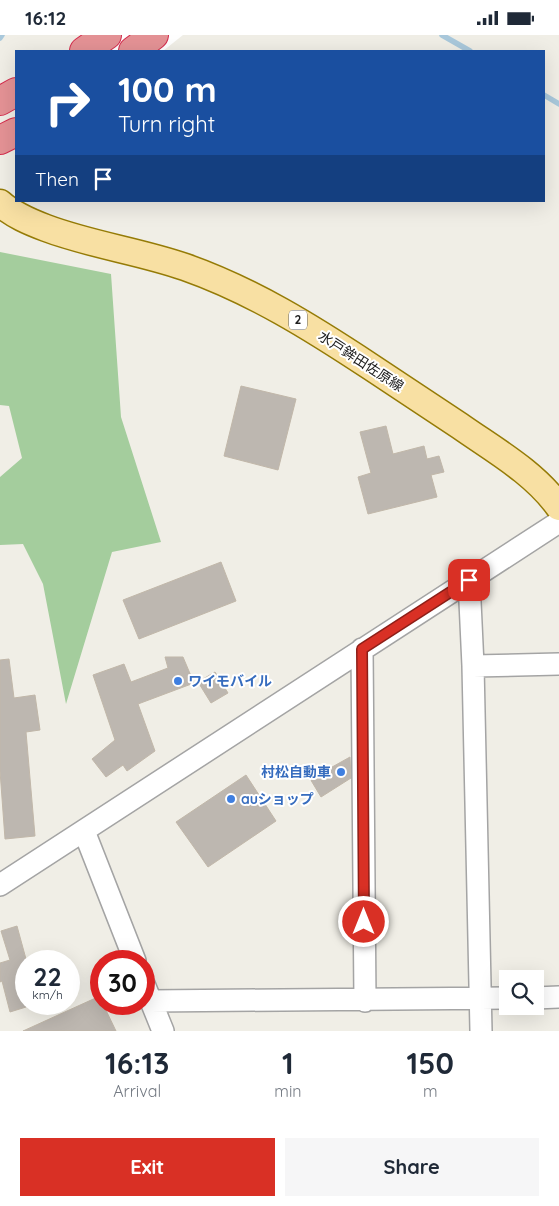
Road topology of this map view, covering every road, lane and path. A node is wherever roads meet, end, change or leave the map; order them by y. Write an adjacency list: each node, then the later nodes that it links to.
1 (154, 35): 2 (highway)
2 (134, 50)
3 (15, 93): 4 (highway)
4 (0, 101)
5 (15, 132): 6 (highway)
6 (0, 140)
7 (0, 203): 8 (main road, 水戸鉾田佐原線 / 2)
8 (559, 507)
9 (559, 522): 10 (street)
10 (469, 580): 11 (street); 13 (street)
11 (362, 649): 14 (street); 22 (street)
12 (559, 664): 13 (street)
13 (473, 666): 21 (street)
14 (84, 831): 15 (street); 16 (street)
15 (0, 885)
16 (131, 950)
17 (155, 993): 22 (street)
18 (559, 997): 20 (street)
19 (499, 998): 21 (street)
20 (544, 998)
21 (480, 999): 22 (street); 25 (street)
22 (365, 1001)
23 (155, 1012): 24 (street)
24 (163, 1031)
25 (481, 1031)

